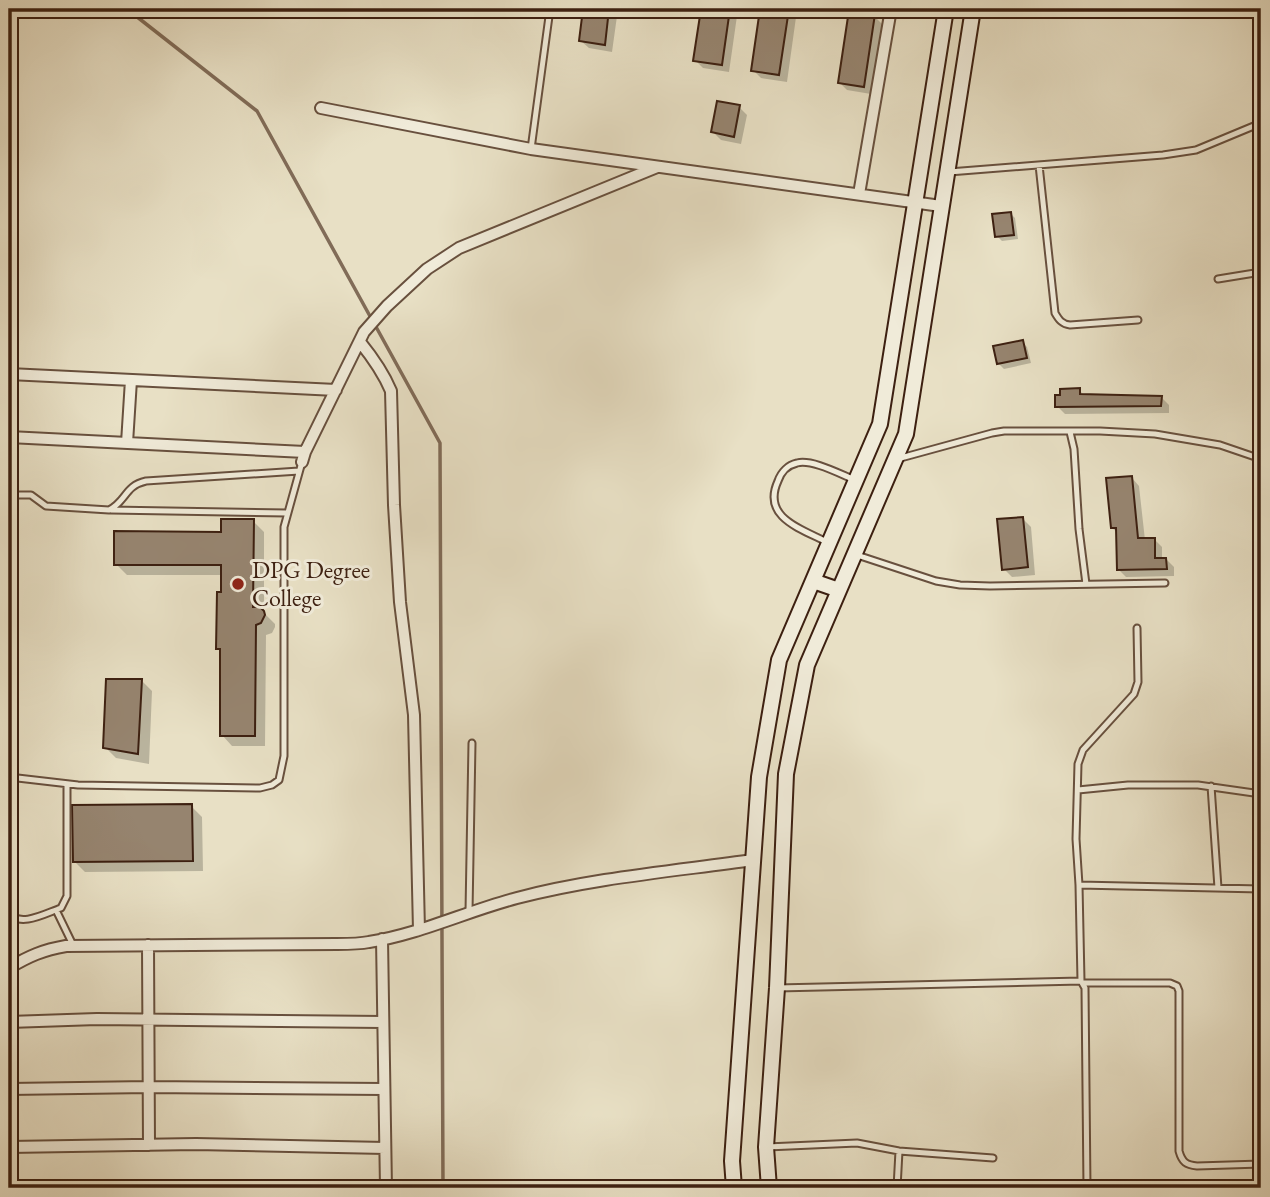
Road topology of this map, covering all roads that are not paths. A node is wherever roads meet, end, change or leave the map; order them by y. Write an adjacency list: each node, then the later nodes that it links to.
1 (550, 9): 7 (lane)
2 (891, 9): 11 (street)
3 (946, 9): 12 (main road)
4 (973, 9): 10 (main road)
5 (321, 108): 7 (street)
6 (1261, 123): 8 (lane)
7 (531, 149): 9 (street)
8 (1039, 165): 10 (lane); 16 (lane)
9 (660, 166): 11 (street); 17 (street)
10 (946, 172): 13 (main road)
11 (859, 194): 12 (street)
12 (915, 202): 13 (street); 27 (main road)
13 (941, 206): 25 (main road)
14 (1261, 272): 15 (lane)
15 (1218, 279)
16 (1138, 320)
17 (362, 337): 20 (street); 51 (street)
18 (9, 374): 19 (street)
19 (131, 380): 20 (street); 23 (street)
20 (336, 390): 26 (street)
21 (1070, 432): 24 (lane); 25 (lane); 35 (lane)
22 (9, 437): 23 (street)
23 (127, 443): 26 (street)
24 (1261, 459)
25 (895, 460): 32 (main road)
26 (302, 462): 29 (lane); 30 (lane)
27 (856, 480): 31 (main road); 31 (lane)
28 (9, 495): 29 (lane)
29 (108, 510): 30 (lane)
30 (287, 513): 40 (lane)
31 (829, 543): 33 (main road)
32 (854, 554): 35 (lane); 36 (main road)
33 (813, 581): 36 (main road); 44 (main road)
34 (1165, 583): 35 (lane)
35 (1086, 584)
36 (839, 590): 57 (main road)
37 (1137, 628): 42 (lane)
38 (472, 743): 50 (lane)
39 (9, 777): 40 (lane)
40 (67, 784): 48 (lane)
41 (1212, 786): 42 (lane); 43 (lane); 46 (lane)
42 (1078, 790): 45 (lane)
43 (1261, 794)
44 (753, 860): 50 (street); 72 (main road)
45 (1079, 885): 46 (lane); 56 (lane)
46 (1218, 888): 47 (lane)
47 (1261, 889)
48 (56, 910): 49 (lane); 53 (lane)
49 (9, 913)
50 (469, 913): 51 (street)
51 (419, 930): 52 (street)
52 (382, 939): 54 (street); 60 (street)
53 (73, 946): 54 (street); 55 (street)
54 (148, 946): 58 (street)
55 (9, 968)
56 (1082, 982): 57 (lane); 70 (lane); 75 (lane)
57 (777, 988): 66 (main road)
58 (148, 1020): 59 (street); 60 (street); 61 (street)
59 (9, 1022)
60 (383, 1022): 63 (street)
61 (149, 1087): 62 (street); 63 (street); 64 (street)
62 (9, 1089)
63 (384, 1089): 67 (street)
64 (149, 1145): 65 (street); 67 (street)
65 (9, 1147)
66 (766, 1147): 68 (lane); 73 (main road)
67 (385, 1148): 71 (street)
68 (899, 1152): 69 (lane); 74 (lane)
69 (993, 1158)
70 (1261, 1164)
71 (386, 1188)
72 (734, 1188)
73 (769, 1188)
74 (897, 1188)
75 (1087, 1188)

